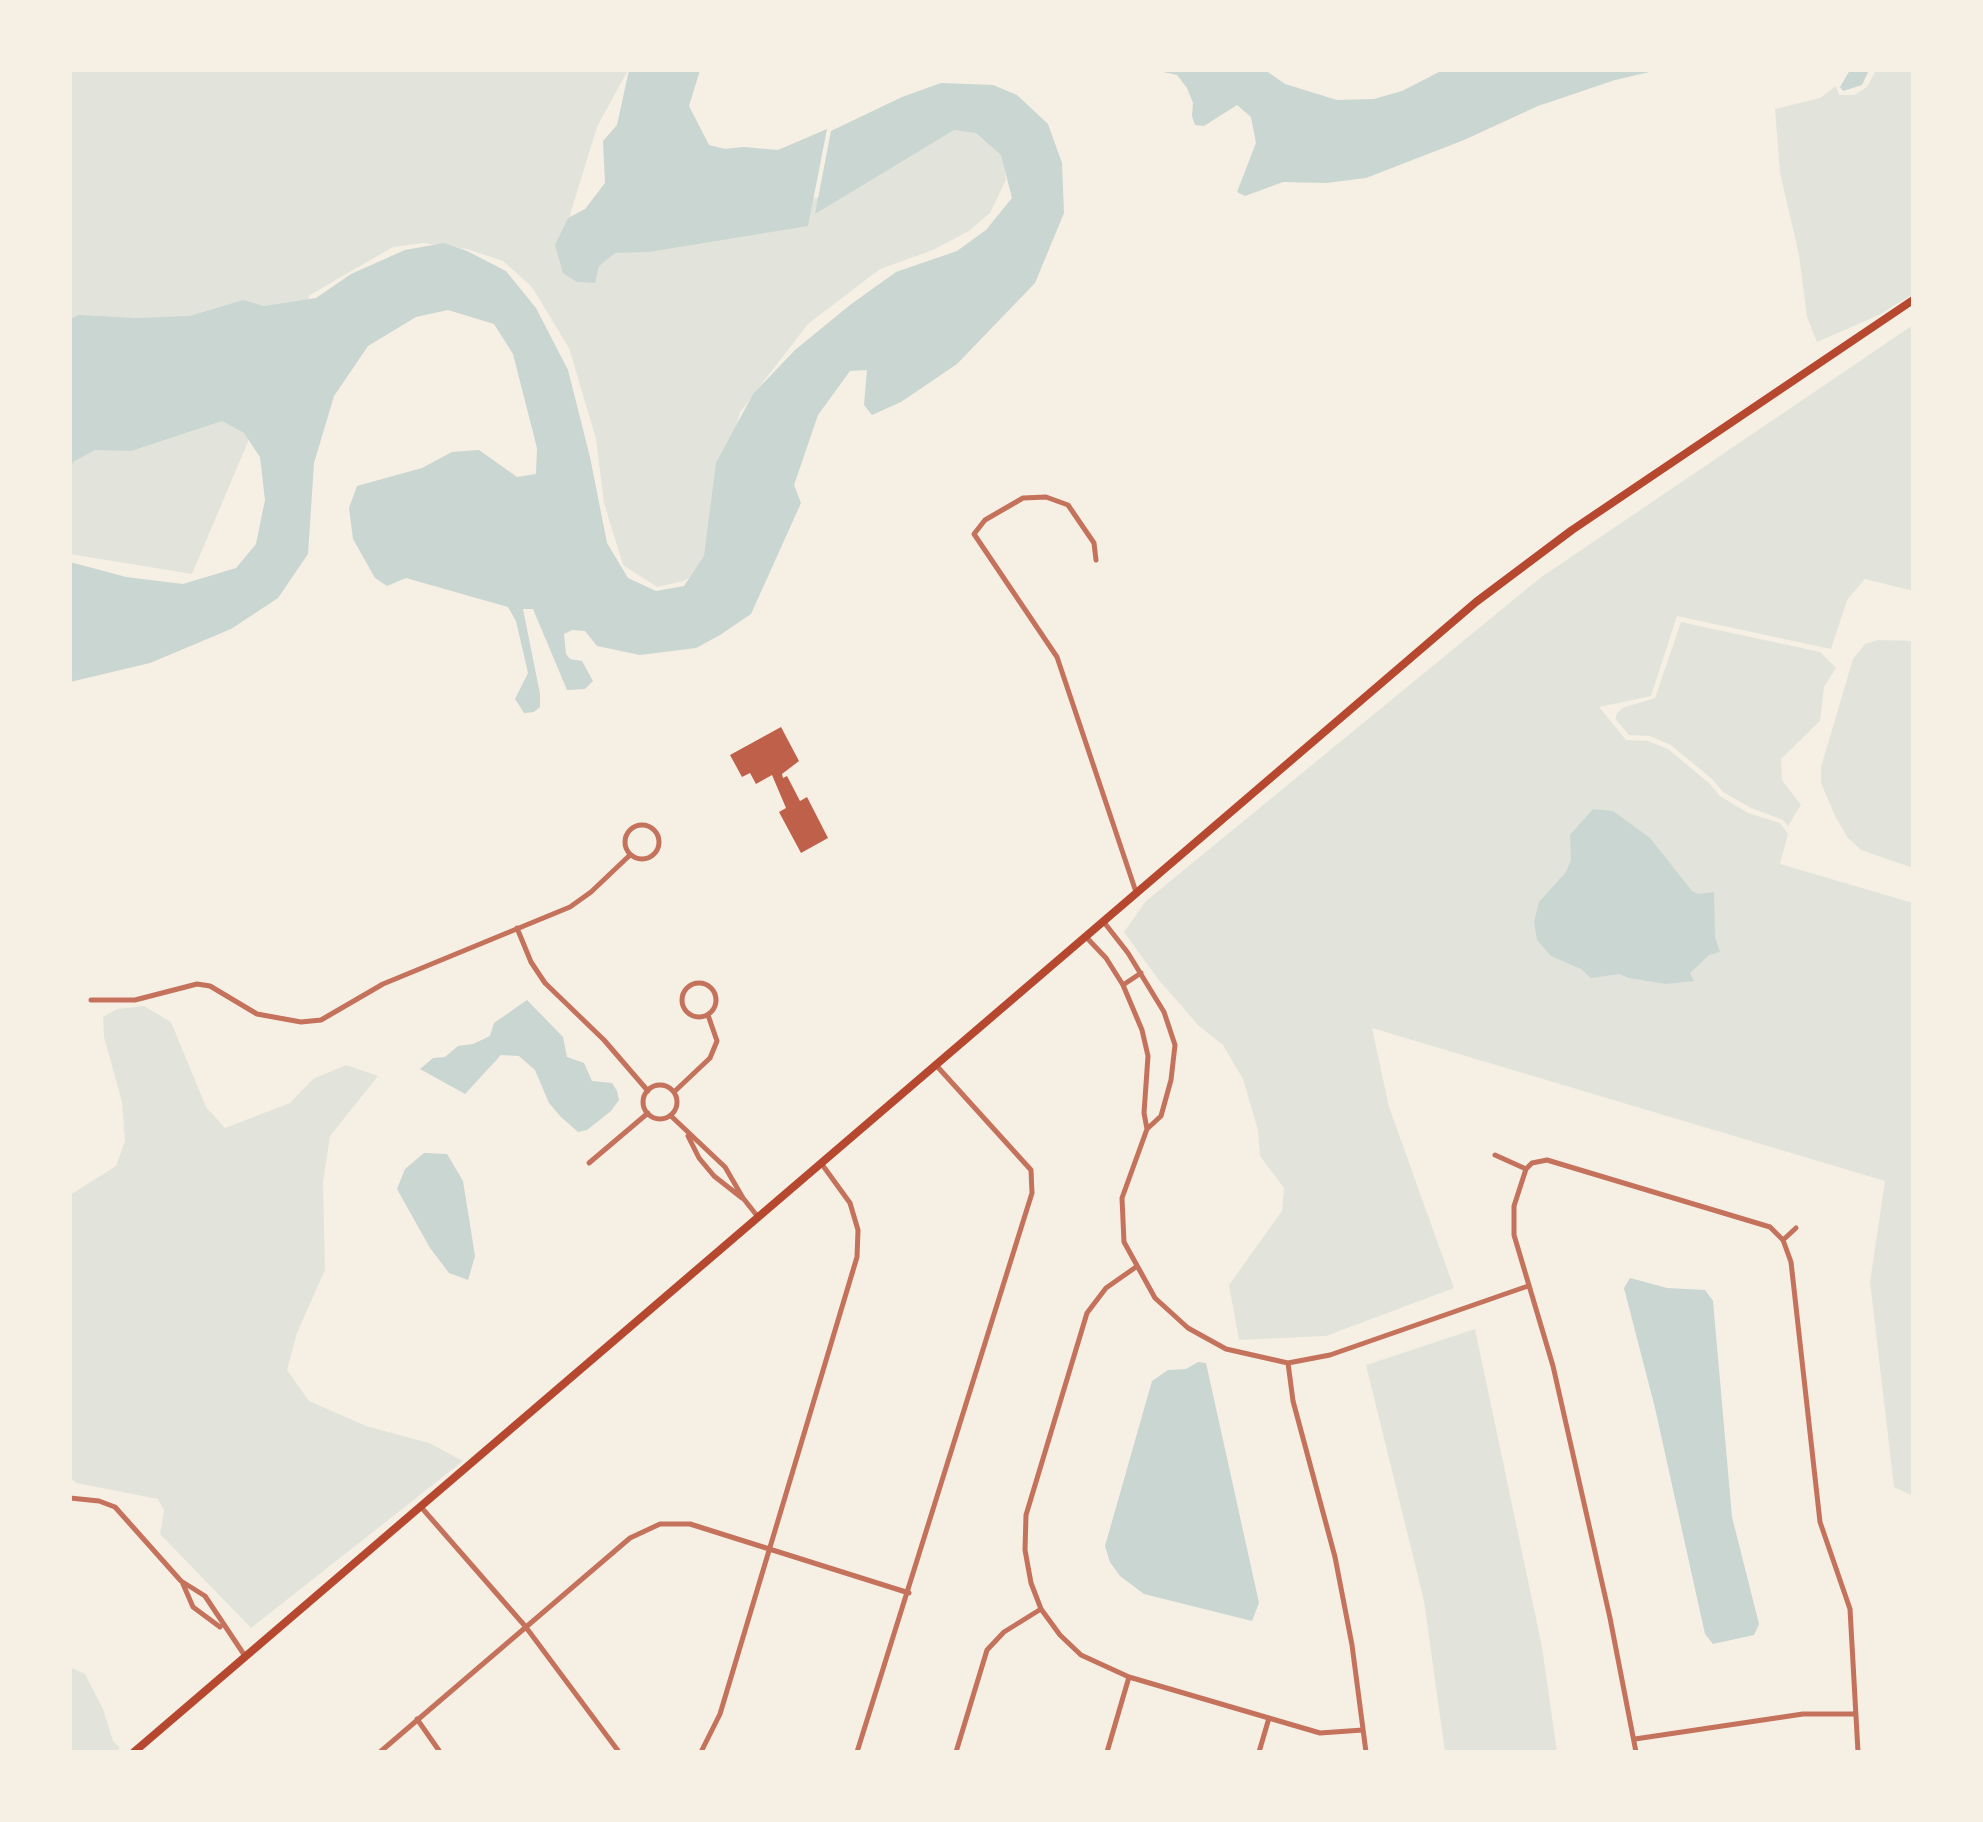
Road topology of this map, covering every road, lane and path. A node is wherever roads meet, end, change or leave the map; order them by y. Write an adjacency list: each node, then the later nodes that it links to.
1 (1913, 300): 4 (main road)
2 (1096, 560): 4 (street)
3 (630, 855): 3 (street); 6 (street)
4 (1136, 892): 5 (main road)
5 (1103, 921): 7 (main road); 8 (street)
6 (517, 928): 10 (street); 13 (street)
7 (1086, 937): 9 (street); 12 (main road)
8 (1140, 973): 9 (street); 17 (street)
9 (1123, 984): 17 (street)
10 (91, 1000)
11 (708, 1015): 11 (street); 14 (street)
12 (935, 1064): 22 (main road); 38 (street)
13 (648, 1090): 14 (street); 15 (street)
14 (674, 1092): 16 (street)
15 (648, 1113): 16 (street); 21 (street)
16 (670, 1116): 18 (street)
17 (1146, 1129): 31 (street)
18 (687, 1133): 20 (street); 23 (street)
19 (1495, 1154): 24 (street)
20 (716, 1157): 23 (street); 25 (street)
21 (588, 1163)
22 (821, 1163): 28 (main road); 36 (street)
23 (706, 1166): 26 (street)
24 (1526, 1168): 30 (street); 32 (street)
25 (732, 1177): 26 (street); 27 (street)
26 (724, 1185): 27 (street)
27 (742, 1198): 28 (street)
28 (758, 1218): 35 (main road)
29 (1796, 1228): 30 (street)
30 (1783, 1240): 44 (street)
31 (1136, 1267): 33 (street); 39 (street)
32 (1528, 1286): 33 (street); 48 (street)
33 (1288, 1363): 47 (street)
34 (70, 1498): 37 (street)
35 (420, 1507): 40 (street); 42 (main road)
36 (770, 1548): 38 (street); 40 (street); 53 (street)
37 (181, 1581): 41 (street); 41 (street)
38 (910, 1594): 54 (street)
39 (1041, 1609): 43 (street); 55 (street)
40 (526, 1626): 46 (street); 52 (street)
41 (224, 1630): 42 (street)
42 (245, 1656): 49 (main road)
43 (1129, 1677): 45 (street); 56 (street)
44 (1853, 1714): 48 (street); 60 (street)
45 (1269, 1718): 47 (street); 57 (street)
46 (417, 1719): 50 (street); 51 (street)
47 (1363, 1730): 58 (street)
48 (1635, 1739): 59 (street)
49 (134, 1752)
50 (380, 1752)
51 (440, 1752)
52 (619, 1752)
53 (701, 1752)
54 (857, 1752)
55 (956, 1752)
56 (1107, 1752)
57 (1259, 1752)
58 (1366, 1752)
59 (1636, 1752)
60 (1858, 1752)

